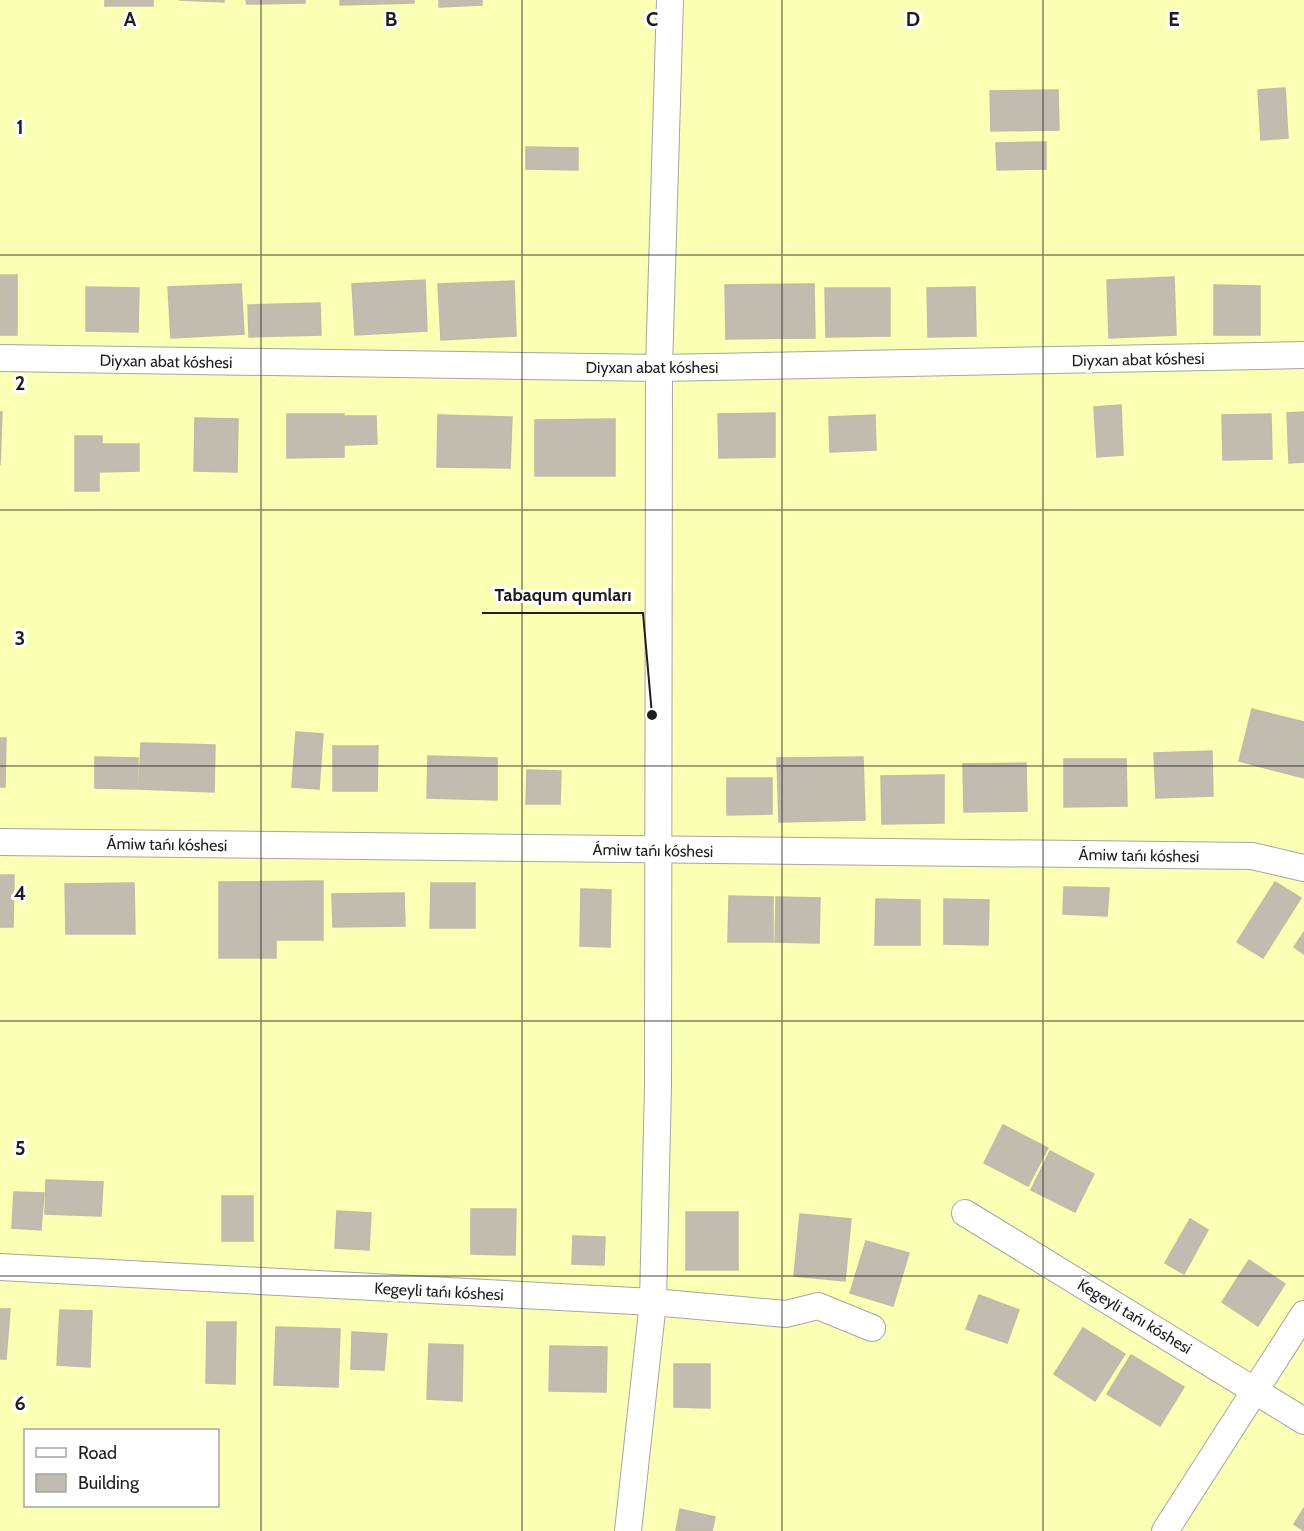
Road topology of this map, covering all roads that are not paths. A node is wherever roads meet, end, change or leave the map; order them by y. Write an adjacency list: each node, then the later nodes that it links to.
1 (670, 0): 4 (street)
2 (1304, 355): 4 (street, Diyxan abat kóshesi)
3 (0, 358): 4 (street, Diyxan abat kóshesi)
4 (659, 368): 6 (street)
5 (0, 842): 6 (street, Ámiw tańı kóshesi)
6 (659, 850): 7 (street, Ámiw tańı kóshesi); 10 (street)
7 (1304, 868)
8 (965, 1213): 13 (street, Kegeyli tańı kóshesi)
9 (0, 1267): 10 (street, Kegeyli tańı kóshesi)
10 (653, 1302): 12 (street, Kegeyli tańı kóshesi); 15 (street)
11 (1304, 1314): 13 (street)
12 (872, 1328)
13 (1256, 1390): 14 (street, Kegeyli tańı kóshesi); 16 (street)
14 (1304, 1421)
15 (628, 1531)
16 (1165, 1531)

